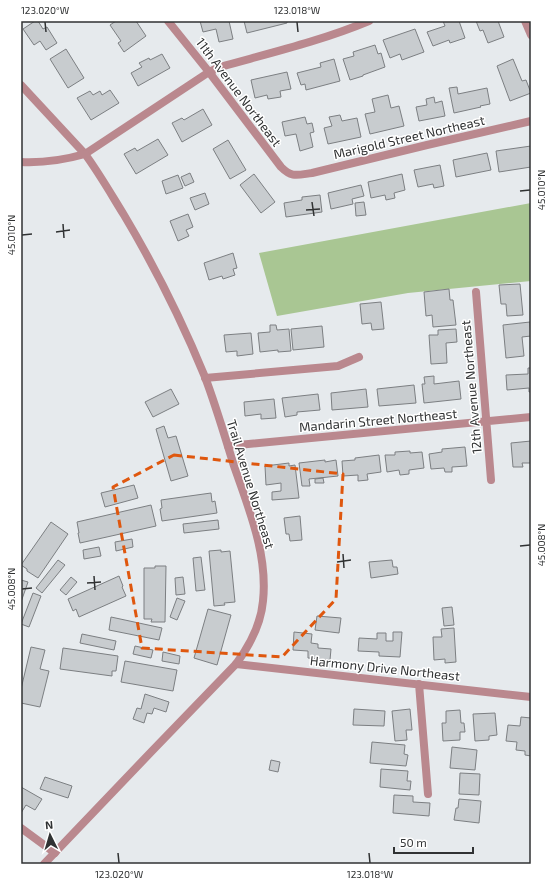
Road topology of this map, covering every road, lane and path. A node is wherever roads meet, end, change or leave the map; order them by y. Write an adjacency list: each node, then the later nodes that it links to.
1 (168, 21): 5 (street, 11th Avenue Northeast)
2 (369, 21): 5 (street)
3 (525, 21): 4 (street)
4 (531, 35)
5 (209, 72): 8 (street); 10 (street, 11th Avenue Northeast)
6 (21, 85): 8 (street, Trail Avenue Northeast)
7 (531, 121): 10 (street, Marigold Street Northeast)
8 (84, 154): 9 (street); 13 (street, Trail Avenue Northeast)
9 (21, 162)
10 (293, 175)
11 (476, 292): 15 (street, 12th Avenue Northeast)
12 (359, 357): 13 (street)
13 (205, 378): 16 (street, Trail Avenue Northeast)
14 (531, 418): 15 (street, Mandarin Street Northeast)
15 (486, 422): 16 (street, Mandarin Street Northeast); 17 (street, 12th Avenue Northeast)
16 (228, 446): 18 (street, Trail Avenue Northeast)
17 (491, 480)
18 (236, 664): 19 (street, Harmony Drive Northeast); 23 (street, Trail Avenue Northeast)
19 (419, 684): 20 (street, Harmony Drive Northeast); 21 (street)
20 (531, 697)
21 (428, 794)
22 (21, 828): 23 (street)
23 (55, 853): 24 (street, Trail Avenue Northeast)
24 (44, 864)

